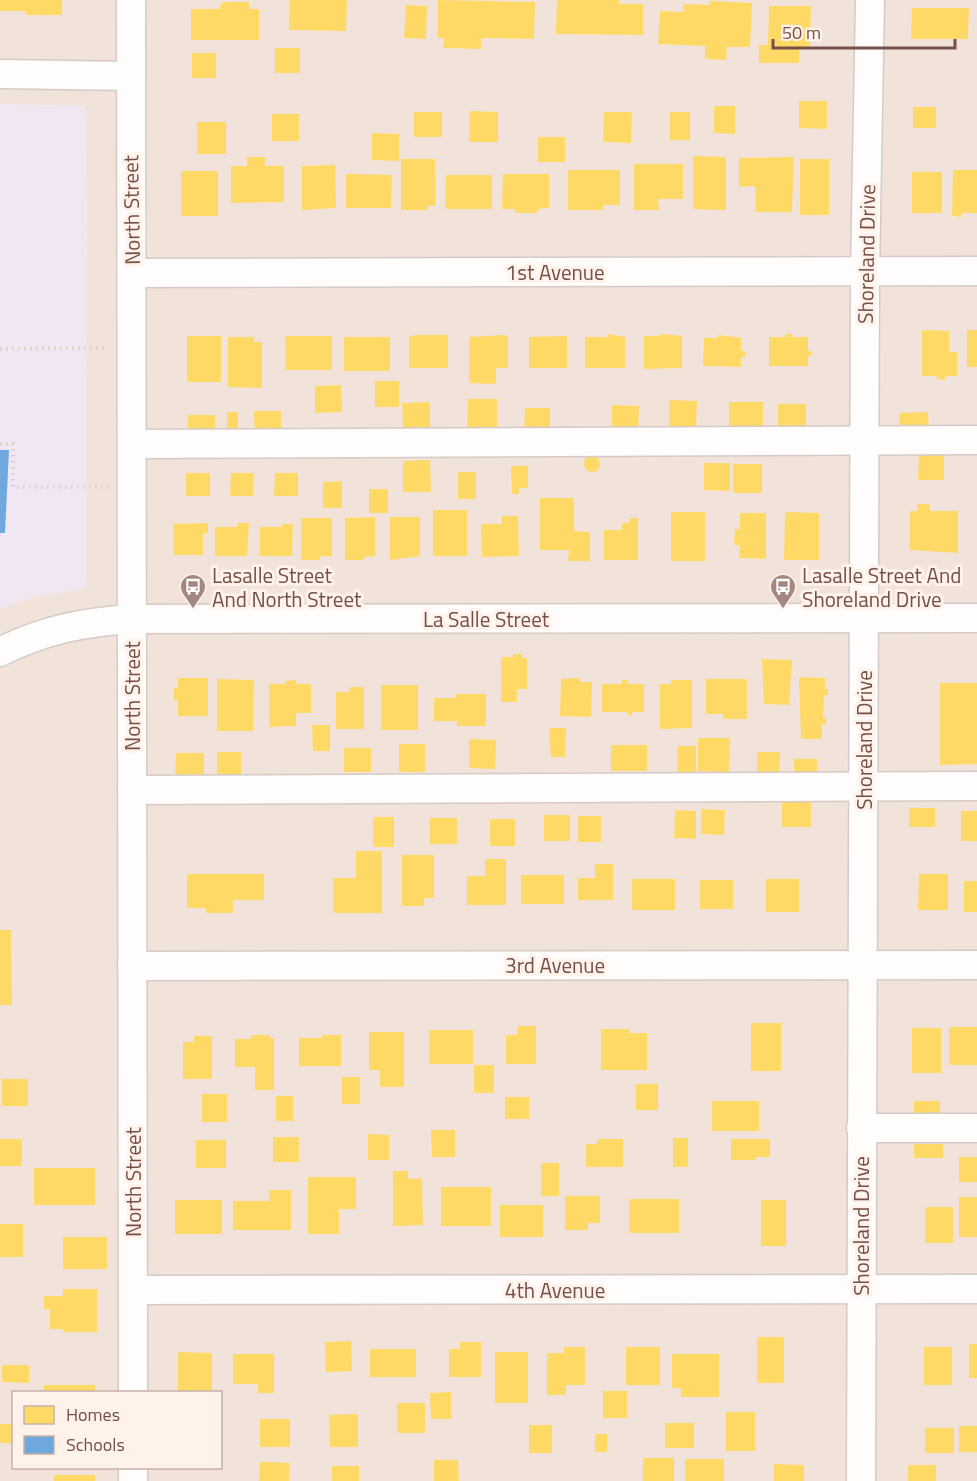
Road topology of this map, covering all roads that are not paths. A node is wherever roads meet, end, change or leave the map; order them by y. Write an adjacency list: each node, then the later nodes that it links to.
1 (131, 0): 4 (street, North Street)
2 (870, 0): 6 (street, Shoreland Drive)
3 (0, 74): 4 (street)
4 (130, 76): 7 (street, North Street)
5 (977, 271): 6 (street, 1st Avenue)
6 (865, 272): 7 (street, 1st Avenue); 8 (street, Shoreland Drive)
7 (132, 273): 10 (street, North Street)
8 (865, 441): 9 (street); 10 (street); 11 (street, Shoreland Drive)
9 (977, 441)
10 (132, 444): 13 (street, North Street)
11 (864, 618): 12 (street, La Salle Street); 13 (street, La Salle Street); 15 (street, Shoreland Drive)
12 (977, 618)
13 (132, 619): 14 (street, La Salle Street); 17 (street, North Street)
14 (0, 652)
15 (863, 786): 16 (street); 17 (street); 18 (street, Shoreland Drive)
16 (977, 786)
17 (132, 790): 20 (street, North Street)
18 (863, 965): 19 (street, 3rd Avenue); 20 (street, 3rd Avenue); 21 (street, Shoreland Drive)
19 (977, 965)
20 (132, 966): 25 (street, North Street)
21 (861, 1128): 22 (street); 23 (street, Shoreland Drive)
22 (977, 1128)
23 (862, 1289): 24 (street, 4th Avenue); 25 (street, 4th Avenue); 27 (street, Shoreland Drive)
24 (977, 1289)
25 (133, 1290): 26 (street, North Street)
26 (133, 1391)
27 (861, 1481)

